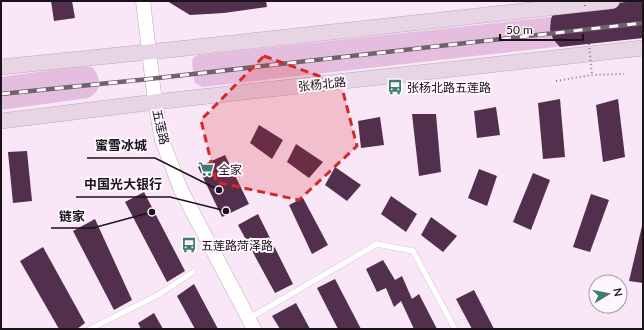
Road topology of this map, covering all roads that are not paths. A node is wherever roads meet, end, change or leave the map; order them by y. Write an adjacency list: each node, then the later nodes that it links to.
1 (143, 1): 4 (street, 五莲路)
2 (612, 1): 4 (main road)
3 (643, 48): 6 (main road, 张杨北路)
4 (148, 52): 5 (main road); 6 (street, 五莲路)
5 (1, 67)
6 (155, 102): 7 (main road, 张杨北路); 9 (street, 五莲路)
7 (1, 121)
8 (193, 272): 10 (lane)
9 (251, 324): 11 (lane)
10 (90, 329)
11 (454, 329)

